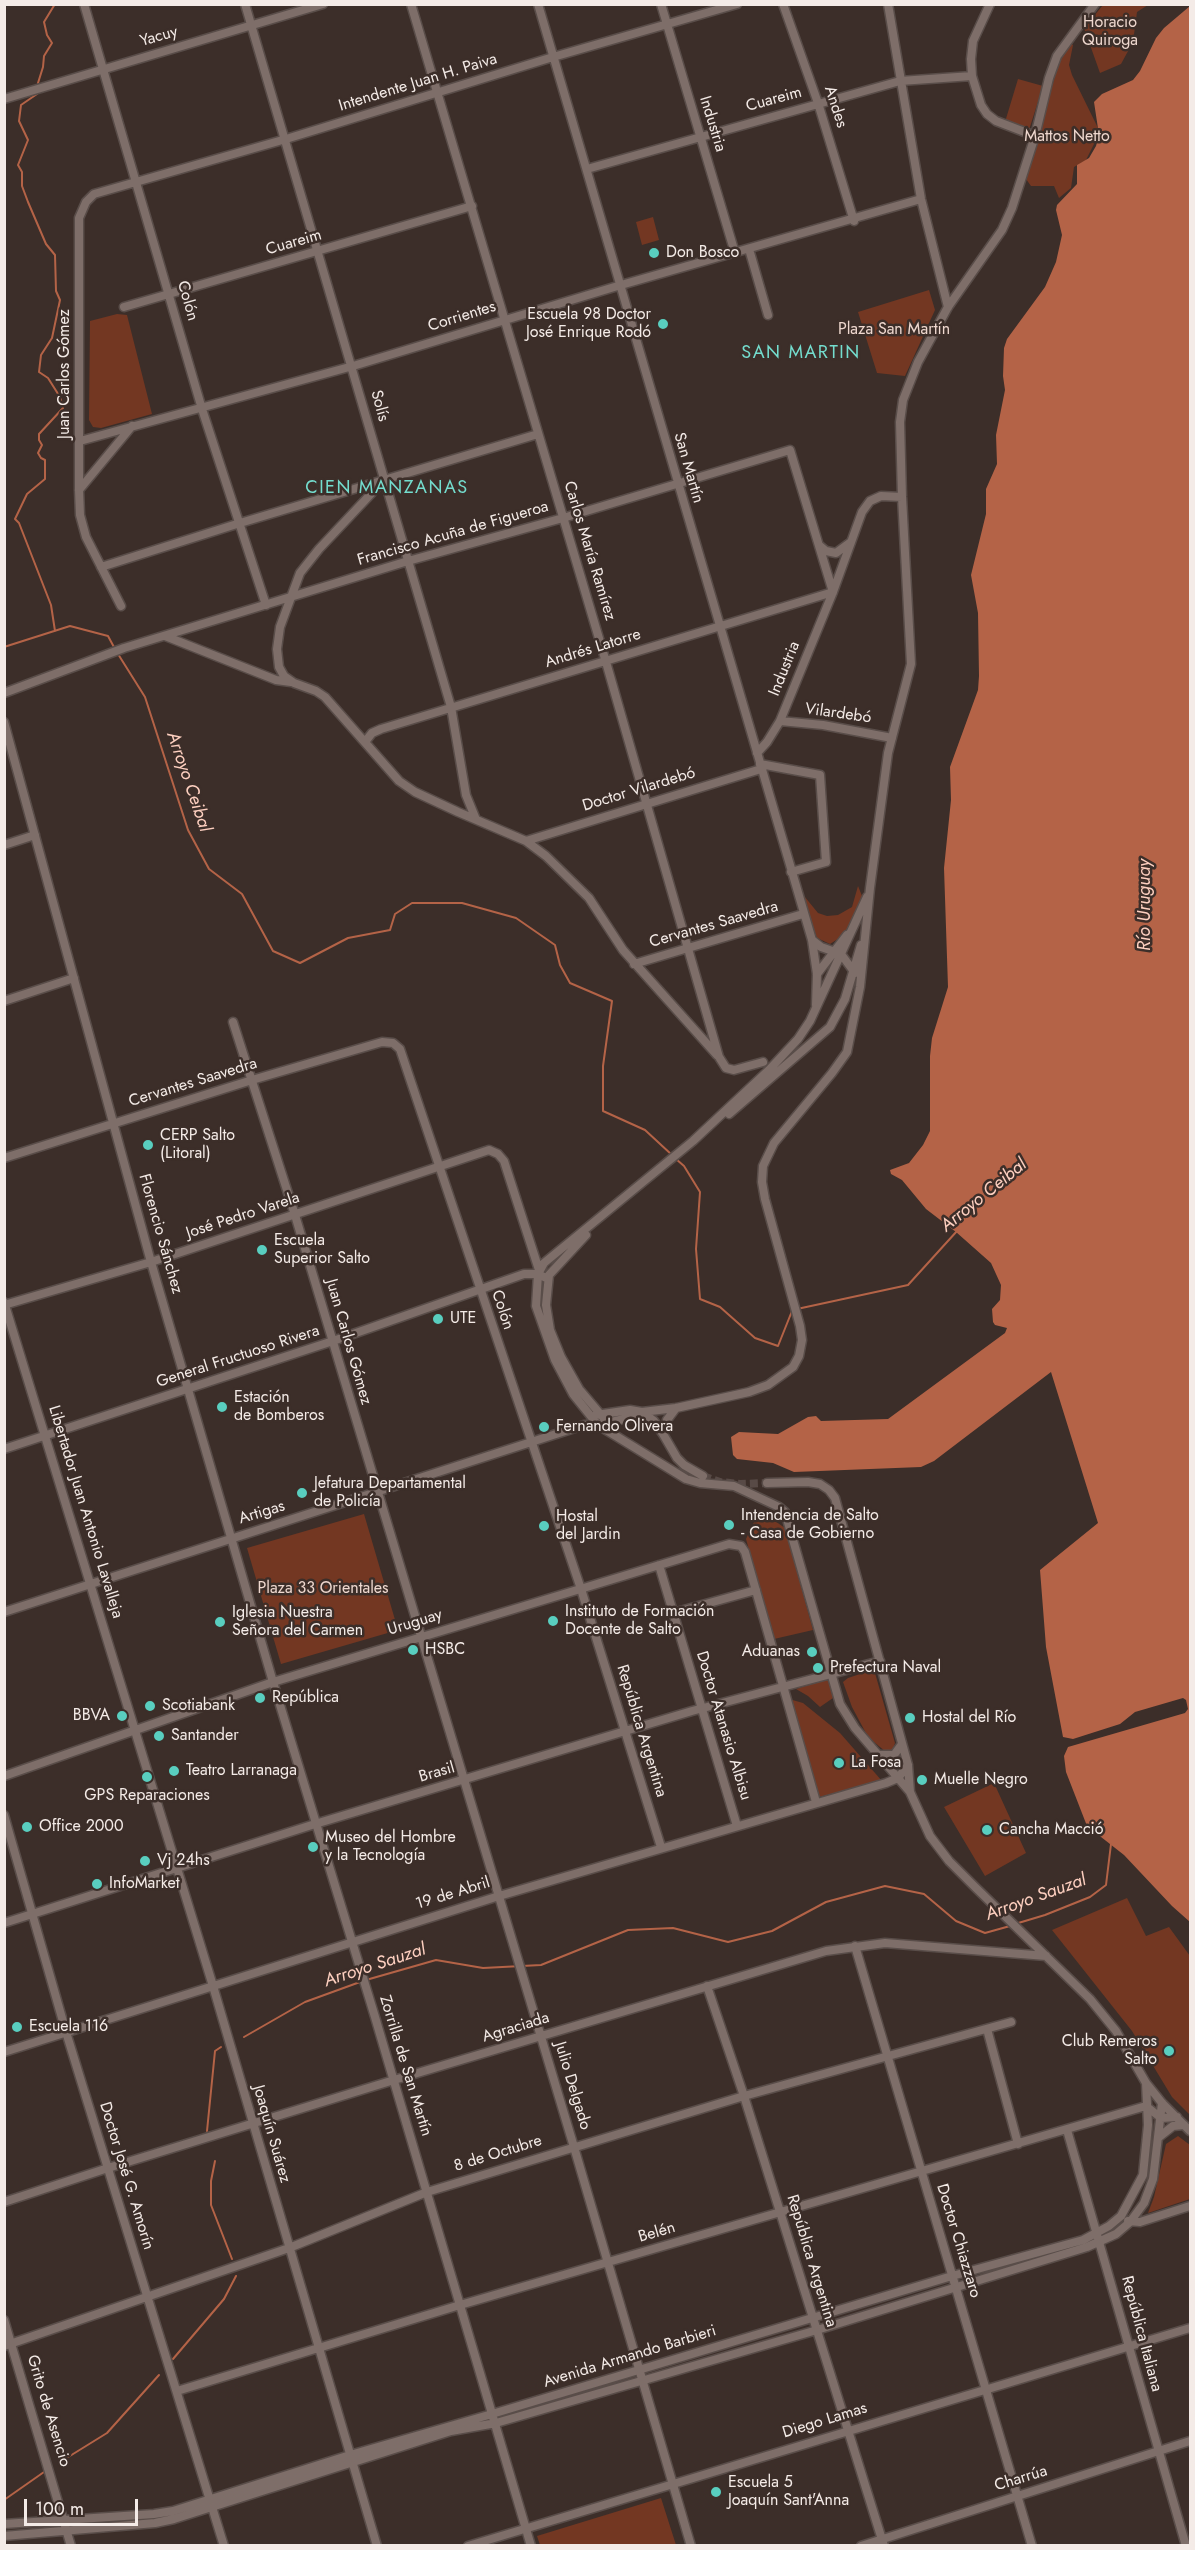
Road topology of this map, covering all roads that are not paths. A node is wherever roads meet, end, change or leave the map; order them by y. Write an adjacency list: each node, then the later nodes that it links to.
1 (84, 4): 15 (street, Colón)
2 (245, 4): 13 (street, Solís)
3 (323, 4): 13 (street, Yacuy)
4 (411, 4): 18 (street, Carlos María Ramírez)
5 (538, 4): 14 (street, San Martín)
6 (661, 4): 12 (street, Industria)
7 (737, 4): 12 (street, Intendente Juan H. Paiva)
8 (783, 4): 20 (street, Andes)
9 (888, 4): 17 (street)
10 (990, 4): 16 (street)
11 (1095, 4): 22 (street)
12 (666, 23): 14 (street, Intendente Juan H. Paiva); 21 (street, Industria)
13 (251, 26): 15 (street, Yacuy); 23 (street, Solís)
14 (553, 57): 18 (street, Intendente Juan H. Paiva); 24 (street, San Martín)
15 (103, 69): 19 (street, Yacuy); 25 (street, Colón)
16 (972, 76): 17 (street, Cuareim); 22 (street)
17 (900, 81): 20 (street, Cuareim); 27 (street)
18 (439, 93): 23 (street, Intendente Juan H. Paiva); 28 (street, Carlos María Ramírez)
19 (4, 99)
20 (818, 104): 21 (street, Cuareim); 29 (street, Andes)
21 (700, 136): 24 (street, Cuareim); 32 (street, Industria)
22 (1035, 136): 35 (street)
23 (286, 139): 25 (street, Intendente Juan H. Paiva); 31 (street, Solís)
24 (587, 169): 33 (street, San Martín)
25 (136, 181): 26 (street, Intendente Juan H. Paiva); 34 (street, Colón)
26 (107, 189): 43 (street, Juan Carlos Gómez)
27 (921, 200): 29 (street, Corrientes); 35 (street)
28 (472, 206): 31 (street, Cuareim); 38 (street, Carlos María Ramírez)
29 (854, 221): 30 (street, Corrientes)
30 (749, 249): 32 (street, Corrientes); 37 (street)
31 (317, 252): 34 (street, Cuareim); 39 (street, Solís)
32 (735, 253): 33 (street, Corrientes)
33 (621, 285): 38 (street, Corrientes); 45 (street, San Martín)
34 (170, 294): 36 (street, Cuareim); 40 (street, Colón)
35 (948, 307): 47 (street)
36 (124, 308)
37 (768, 315)
38 (504, 321): 39 (street, Corrientes); 42 (street, Carlos María Ramírez)
39 (353, 366): 40 (street, Corrientes); 44 (street, Solís)
40 (202, 409): 41 (street, Corrientes); 49 (street, Colón)
41 (132, 425): 43 (street, Corrientes); 46 (street)
42 (538, 434): 44 (street); 48 (street, Carlos María Ramírez)
43 (80, 441): 46 (street, Juan Carlos Gómez)
44 (384, 480): 49 (street); 52 (street, Solís); 55 (street)
45 (676, 483): 48 (street, Francisco Acuña de Figueroa); 51 (street, Francisco Acuña de Figueroa); 58 (street, San Martín)
46 (79, 490): 53 (street, Juan Carlos Gómez)
47 (902, 497): 50 (street, Industria); 66 (street)
48 (563, 518): 52 (street, Francisco Acuña de Figueroa); 60 (street, Carlos María Ramírez)
49 (240, 523): 53 (street); 56 (street, Colón)
50 (851, 542): 51 (street); 54 (street, Industria)
51 (820, 546): 54 (street)
52 (408, 561): 55 (street, Francisco Acuña de Figueroa); 63 (street, Solís)
53 (101, 567): 57 (street, Juan Carlos Gómez)
54 (833, 592): 58 (street, Andrés Latorre); 65 (street, Industria)
55 (289, 598): 56 (street, Francisco Acuña de Figueroa); 61 (street)
56 (266, 605): 59 (street, Francisco Acuña de Figueroa)
57 (121, 606)
58 (719, 626): 60 (street, Andrés Latorre); 68 (street, San Martín)
59 (165, 636): 61 (street); 62 (street, Francisco Acuña de Figueroa)
60 (606, 662): 63 (street, Andrés Latorre); 70 (street, Carlos María Ramírez)
61 (294, 683): 67 (street)
62 (4, 693)
63 (451, 707): 67 (street, Andrés Latorre); 71 (street, Solís)
64 (4, 722): 72 (street, Florencio Sánchez)
65 (780, 722): 66 (street, Vilardebó); 68 (street, Industria)
66 (892, 738): 76 (street)
67 (365, 742): 71 (street)
68 (756, 753): 69 (street, San Martín)
69 (761, 766): 70 (street, Doctor Vilardebó); 75 (street, San Martín); 75 (street)
70 (647, 803): 73 (street, Doctor Vilardebó); 80 (street, Carlos María Ramírez)
71 (475, 817): 73 (street)
72 (35, 835): 74 (street); 85 (street, Florencio Sánchez)
73 (526, 841): 82 (street)
74 (4, 845)
75 (791, 872): 77 (street, San Martín)
76 (870, 888): 78 (street); 81 (street)
77 (803, 914): 79 (street, San Martín); 80 (street, Cervantes Saavedra)
78 (867, 926): 83 (street); 86 (street, Artigas)
79 (812, 940): 81 (street); 84 (street, San Martín)
80 (690, 948): 82 (street, Cervantes Saavedra); 91 (street, Carlos María Ramírez)
81 (837, 953): 83 (street); 84 (street); 88 (street)
82 (634, 964): 91 (street)
83 (854, 969): 86 (street); 95 (street)
84 (817, 974): 88 (street, San Martín)
85 (74, 978): 87 (street); 94 (street, Florencio Sánchez)
86 (860, 987): 107 (street, Artigas)
87 (4, 1000)
88 (815, 1011): 95 (street)
89 (233, 1022): 93 (street, Juan Carlos Gómez)
90 (393, 1043): 93 (street, Cervantes Saavedra); 97 (street, Colón)
91 (719, 1057): 92 (street)
92 (763, 1062)
93 (252, 1080): 94 (street, Cervantes Saavedra); 99 (street, Juan Carlos Gómez)
94 (114, 1124): 96 (street, Cervantes Saavedra); 100 (street, Florencio Sánchez)
95 (706, 1129): 98 (street)
96 (4, 1158)
97 (438, 1165): 99 (street, José Pedro Varela); 101 (street, José Pedro Varela); 103 (street, Colón)
98 (613, 1206): 101 (street); 102 (street)
99 (295, 1215): 100 (street, José Pedro Varela); 105 (street, Juan Carlos Gómez)
100 (151, 1262): 104 (street, José Pedro Varela); 106 (street, Florencio Sánchez)
101 (540, 1269): 102 (street); 103 (street, General Fructuoso Rivera); 109 (street)
102 (548, 1278): 109 (street)
103 (480, 1291): 105 (street, General Fructuoso Rivera); 112 (street, Colón)
104 (5, 1304): 111 (street, Libertador Juan Antonio Lavalleja)
105 (333, 1341): 106 (street, General Fructuoso Rivera); 116 (street, Juan Carlos Gómez)
106 (190, 1389): 111 (street, General Fructuoso Rivera); 117 (street, Florencio Sánchez)
107 (676, 1408): 108 (street, Artigas); 110 (street)
108 (642, 1412): 109 (street, Artigas); 110 (street)
109 (599, 1420): 112 (street, Artigas); 126 (street)
110 (663, 1434): 114 (street)
111 (45, 1436): 113 (street, General Fructuoso Rivera); 119 (street, Libertador Juan Antonio Lavalleja)
112 (530, 1441): 116 (street, Artigas); 120 (street, Colón)
113 (4, 1449)
114 (703, 1476)
115 (767, 1483): 125 (street)
116 (377, 1493): 117 (street, Artigas); 124 (street, Juan Carlos Gómez)
117 (232, 1538): 119 (street, Artigas); 127 (street, Florencio Sánchez)
118 (659, 1565): 120 (street, Uruguay); 121 (street, Uruguay); 123 (street, Doctor Atanasio Albisu)
119 (92, 1584): 122 (street, Artigas); 130 (street, Libertador Juan Antonio Lavalleja)
120 (581, 1590): 124 (street, Uruguay); 131 (street, República Argentina)
121 (756, 1590): 123 (street); 128 (street)
122 (4, 1612)
123 (673, 1613): 129 (street, Doctor Atanasio Albisu)
124 (420, 1637): 127 (street, Uruguay); 137 (street, Julio Delgado)
125 (880, 1661): 126 (street, Brasil); 132 (street)
126 (832, 1674): 128 (street, Brasil); 133 (street)
127 (273, 1682): 130 (street, Uruguay); 141 (street, Zorrilla de San Martín)
128 (782, 1687): 129 (street, Brasil); 139 (street)
129 (702, 1709): 131 (street, Brasil); 142 (street, Doctor Atanasio Albisu)
130 (136, 1731): 135 (street, Uruguay); 144 (street, Joaquín Suárez)
131 (624, 1732): 137 (street, Brasil); 143 (street, República Argentina)
132 (902, 1744): 133 (street); 134 (street)
133 (878, 1755): 136 (street)
134 (908, 1765): 136 (street); 138 (street)
135 (4, 1776)
136 (898, 1778): 138 (street); 139 (street, 19 de Abril)
137 (464, 1781): 141 (street, Brasil); 145 (street, Julio Delgado)
138 (910, 1792): 150 (street)
139 (816, 1802): 142 (street, 19 de Abril)
140 (4, 1815): 146 (street, Doctor José G. Amorín)
141 (315, 1824): 144 (street, Brasil); 148 (street, Zorrilla de San Martín)
142 (737, 1826): 143 (street, 19 de Abril)
143 (661, 1847): 145 (street, 19 de Abril)
144 (177, 1867): 146 (street, Brasil); 151 (street, Joaquín Suárez)
145 (499, 1896): 148 (street, 19 de Abril); 156 (street, Julio Delgado)
146 (34, 1913): 147 (street, Brasil); 155 (street, Doctor José G. Amorín)
147 (4, 1923)
148 (351, 1941): 151 (street, 19 de Abril); 159 (street, Zorrilla de San Martín)
149 (855, 1946): 150 (street, Agraciada); 152 (street, Agraciada); 158 (street, Doctor Chiazzaro)
150 (1046, 1956): 160 (street)
151 (213, 1986): 155 (street, 19 de Abril); 166 (street, Joaquín Suárez)
152 (707, 1986): 156 (street, Agraciada); 161 (street, República Argentina)
153 (1011, 2022): 154 (street, 8 de Octubre)
154 (987, 2029): 158 (street, 8 de Octubre); 170 (street)
155 (66, 2032): 157 (street, 19 de Abril); 172 (street, Doctor José G. Amorín)
156 (541, 2037): 159 (street, Agraciada); 171 (street, Julio Delgado)
157 (4, 2052)
158 (888, 2056): 161 (street, 8 de Octubre); 173 (street, Doctor Chiazzaro)
159 (394, 2080): 166 (street, Agraciada); 174 (street, Zorrilla de San Martín)
160 (1146, 2083): 162 (street); 163 (street, Avenida Armando Barbieri)
161 (744, 2096): 171 (street, 8 de Octubre); 177 (street, República Argentina)
162 (1162, 2103): 164 (street); 165 (street, Avenida Armando Barbieri)
163 (1146, 2106): 165 (street); 168 (street, Belén); 178 (street, Avenida Armando Barbieri)
164 (1177, 2117): 165 (street); 167 (street)
165 (1161, 2118): 169 (street, Avenida Armando Barbieri)
166 (253, 2124): 172 (street, Agraciada); 181 (street, Joaquín Suárez)
167 (1187, 2128): 169 (street)
168 (1067, 2130): 170 (street, Belén); 180 (street, República Italiana)
169 (1158, 2137): 179 (street, Avenida Armando Barbieri)
170 (1018, 2144): 173 (street, Belén)
171 (574, 2147): 174 (street, 8 de Octubre); 182 (street, Julio Delgado)
172 (108, 2168): 175 (street, Agraciada); 185 (street, Doctor José G. Amorín)
173 (921, 2171): 177 (street, Belén); 183 (street, Doctor Chiazzaro)
174 (427, 2192): 181 (street, 8 de Octubre); 186 (street, Zorrilla de San Martín)
175 (4, 2202)
176 (1191, 2206): 179 (street)
177 (780, 2212): 182 (street, Belén); 187 (street, República Argentina)
178 (1121, 2216): 179 (street); 180 (street, Avenida Armando Barbieri)
179 (1130, 2222): 180 (street, Avenida Armando Barbieri)
180 (1099, 2237): 183 (street, Avenida Armando Barbieri); 184 (street, Avenida Armando Barbieri); 192 (street, República Italiana)
181 (289, 2248): 185 (street, 8 de Octubre); 193 (street, Joaquín Suárez)
182 (608, 2263): 186 (street, Belén); 194 (street, Julio Delgado)
183 (952, 2276): 184 (street, Doctor Chiazzaro); 187 (street, Avenida Armando Barbieri)
184 (956, 2287): 190 (street, Avenida Armando Barbieri); 196 (street, Doctor Chiazzaro)
185 (148, 2297): 191 (street, 8 de Octubre); 197 (street, Doctor José G. Amorín)
186 (460, 2305): 193 (street, Belén); 198 (street, Zorrilla de San Martín)
187 (813, 2318): 190 (street, República Argentina); 194 (street, Avenida Armando Barbieri)
188 (4, 2320): 191 (street, Grito de Asencio)
189 (1191, 2328): 192 (street, Diego Lamas)
190 (817, 2330): 195 (street, Avenida Armando Barbieri); 200 (street, República Argentina)
191 (8, 2345): 207 (street, Grito de Asencio)
192 (1130, 2348): 196 (street, Diego Lamas); 202 (street, República Italiana)
193 (319, 2349): 197 (street, Belén); 203 (street, Joaquín Suárez)
194 (639, 2370): 195 (street, Julio Delgado); 198 (street, Avenida Armando Barbieri)
195 (642, 2380): 199 (street, Avenida Armando Barbieri); 204 (street, Julio Delgado)
196 (985, 2388): 200 (street, Diego Lamas); 205 (street, Doctor Chiazzaro)
197 (177, 2391): 206 (street, Doctor José G. Amorín)
198 (492, 2414): 199 (street, Zorrilla de San Martín); 203 (street, Avenida Armando Barbieri)
199 (496, 2423): 203 (street, Avenida Armando Barbieri); 209 (street, Zorrilla de San Martín)
200 (848, 2429): 204 (street, Diego Lamas); 212 (street, República Argentina)
201 (1191, 2441): 202 (street, Charrúa)
202 (1158, 2452): 205 (street, Charrúa); 221 (street, República Italiana)
203 (352, 2459): 206 (street, Avenida Armando Barbieri); 215 (street, Joaquín Suárez)
204 (672, 2483): 209 (street, Diego Lamas); 218 (street, Julio Delgado)
205 (1017, 2496): 212 (street, Charrúa); 220 (street, Doctor Chiazzaro)
206 (211, 2503): 207 (street, Avenida Armando Barbieri); 210 (street, Avenida Armando Barbieri); 214 (street, Doctor José G. Amorín)
207 (64, 2521): 208 (street, Avenida Armando Barbieri); 210 (street, Grito de Asencio)
208 (4, 2524)
209 (526, 2528): 216 (street, Diego Lamas); 217 (street, Zorrilla de San Martín)
210 (67, 2531): 211 (street, Avenida Armando Barbieri); 213 (street, Grito de Asencio)
211 (4, 2536)
212 (883, 2542): 219 (street, Charrúa)
213 (71, 2546)
214 (224, 2546)
215 (377, 2546)
216 (468, 2546)
217 (531, 2546)
218 (691, 2546)
219 (861, 2546)
220 (1032, 2546)
221 (1186, 2546)

